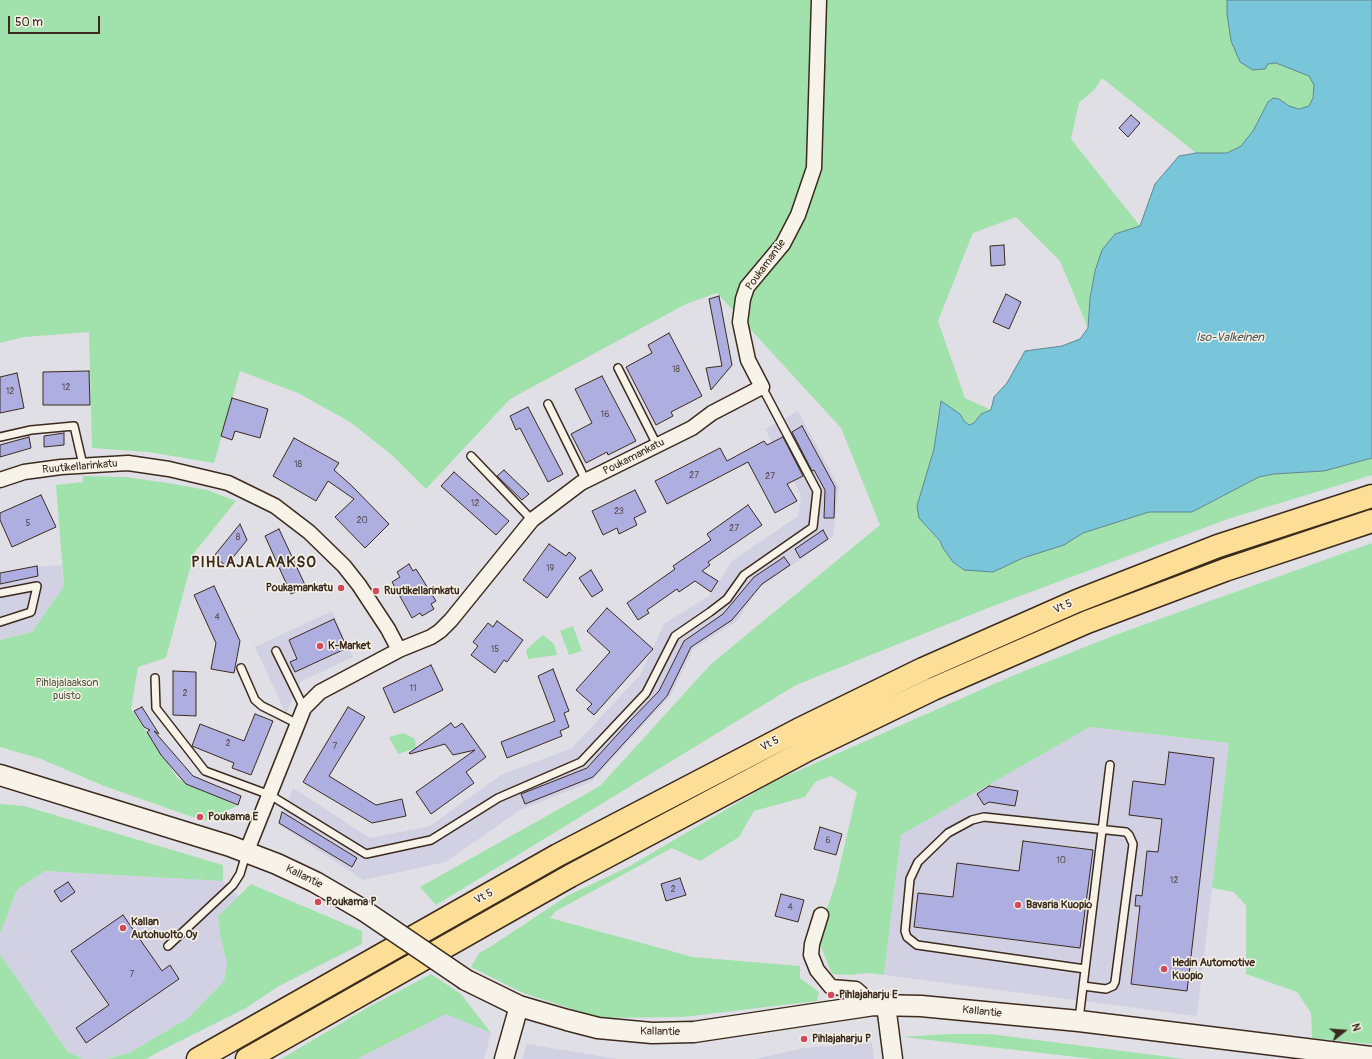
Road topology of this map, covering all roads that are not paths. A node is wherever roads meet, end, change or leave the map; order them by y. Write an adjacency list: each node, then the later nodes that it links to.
1 (819, 0): 3 (street, Poukamantie)
2 (618, 368): 6 (lane)
3 (762, 387): 6 (street, Poukamankatu); 24 (lane)
4 (548, 404): 10 (lane)
5 (0, 437): 8 (lane)
6 (657, 445): 10 (street, Poukamankatu)
7 (471, 456): 12 (lane)
8 (82, 465): 9 (street, Ruutikellarinkatu); 17 (street, Ruutikellarinkatu)
9 (0, 480)
10 (586, 481): 12 (street, Poukamankatu)
11 (1372, 496): 35 (highway, Vt 5)
12 (532, 520): 17 (street, Poukamankatu)
13 (1372, 521): 36 (highway, Vt 5)
14 (0, 593): 15 (lane)
15 (0, 622)
16 (276, 650): 20 (lane)
17 (399, 650): 20 (street, Poukamankatu)
18 (241, 668): 21 (lane)
19 (156, 678): 24 (lane)
20 (304, 708): 21 (street, Poukamankatu)
21 (298, 724): 24 (street, Poukamankatu)
22 (1110, 765): 25 (lane)
23 (0, 775): 26 (main road, Kallantie)
24 (270, 795): 26 (street, Poukamankatu)
25 (1102, 828): 29 (lane); 29 (lane); 30 (lane)
26 (246, 853): 28 (lane); 32 (main road, Kallantie, bridge)
27 (821, 915): 31 (street)
28 (168, 946)
29 (1085, 968): 30 (lane)
30 (1083, 986): 33 (lane)
31 (880, 1005): 32 (main road, Kallantie); 33 (main road, Kallantie); 38 (street)
32 (519, 1006): 37 (street)
33 (1079, 1021): 34 (main road, Kallantie)
34 (1372, 1057)
35 (198, 1059)
36 (246, 1059)
37 (504, 1059)
38 (893, 1059)

